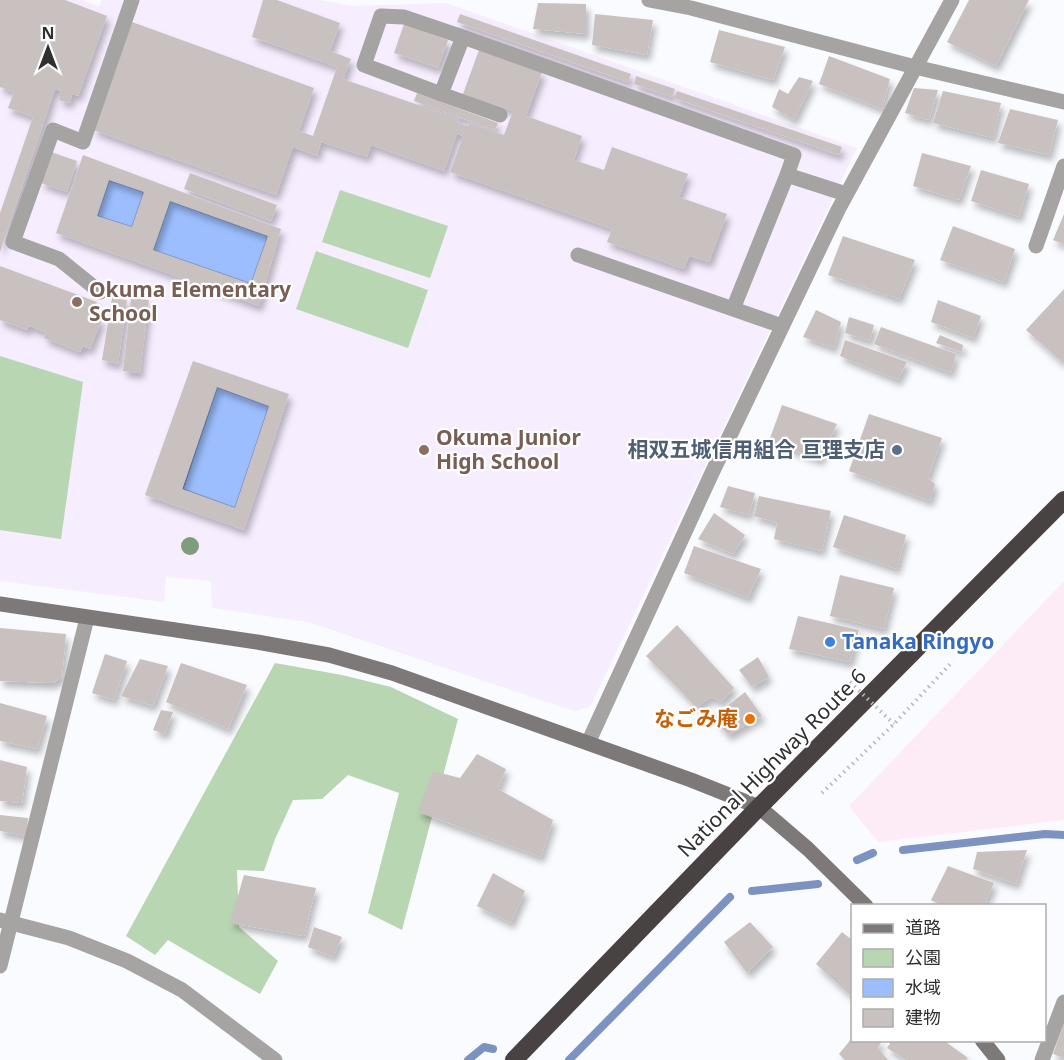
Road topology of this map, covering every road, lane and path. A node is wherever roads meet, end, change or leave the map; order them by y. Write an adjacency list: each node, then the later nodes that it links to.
1 (132, 0): 14 (street)
2 (648, 0): 5 (street)
3 (952, 0): 5 (street)
4 (464, 37): 6 (street); 6 (street); 10 (street)
5 (915, 67): 7 (street); 11 (street)
6 (441, 94): 8 (street)
7 (1064, 102)
8 (500, 115)
9 (1064, 166): 12 (street)
10 (787, 175): 11 (street); 15 (street)
11 (846, 194): 16 (street)
12 (1036, 246)
13 (578, 255): 15 (street)
14 (100, 292)
15 (733, 309): 16 (street)
16 (782, 326): 23 (street)
17 (1064, 500): 25 (highway, National Highway Route 6)
18 (0, 604): 19 (street)
19 (87, 618): 23 (street); 27 (street)
20 (953, 662): 22 (path)
21 (850, 682): 22 (path, bridge)
22 (894, 724): 24 (path)
23 (588, 743): 25 (street)
24 (822, 792)
25 (759, 807): 26 (street); 32 (highway, National Highway Route 6)
26 (864, 904)
27 (5, 921): 28 (street); 31 (street)
28 (0, 966)
29 (1064, 1002): 34 (street)
30 (983, 1042): 33 (street)
31 (275, 1060)
32 (514, 1060)
33 (998, 1060)
34 (1042, 1060)

